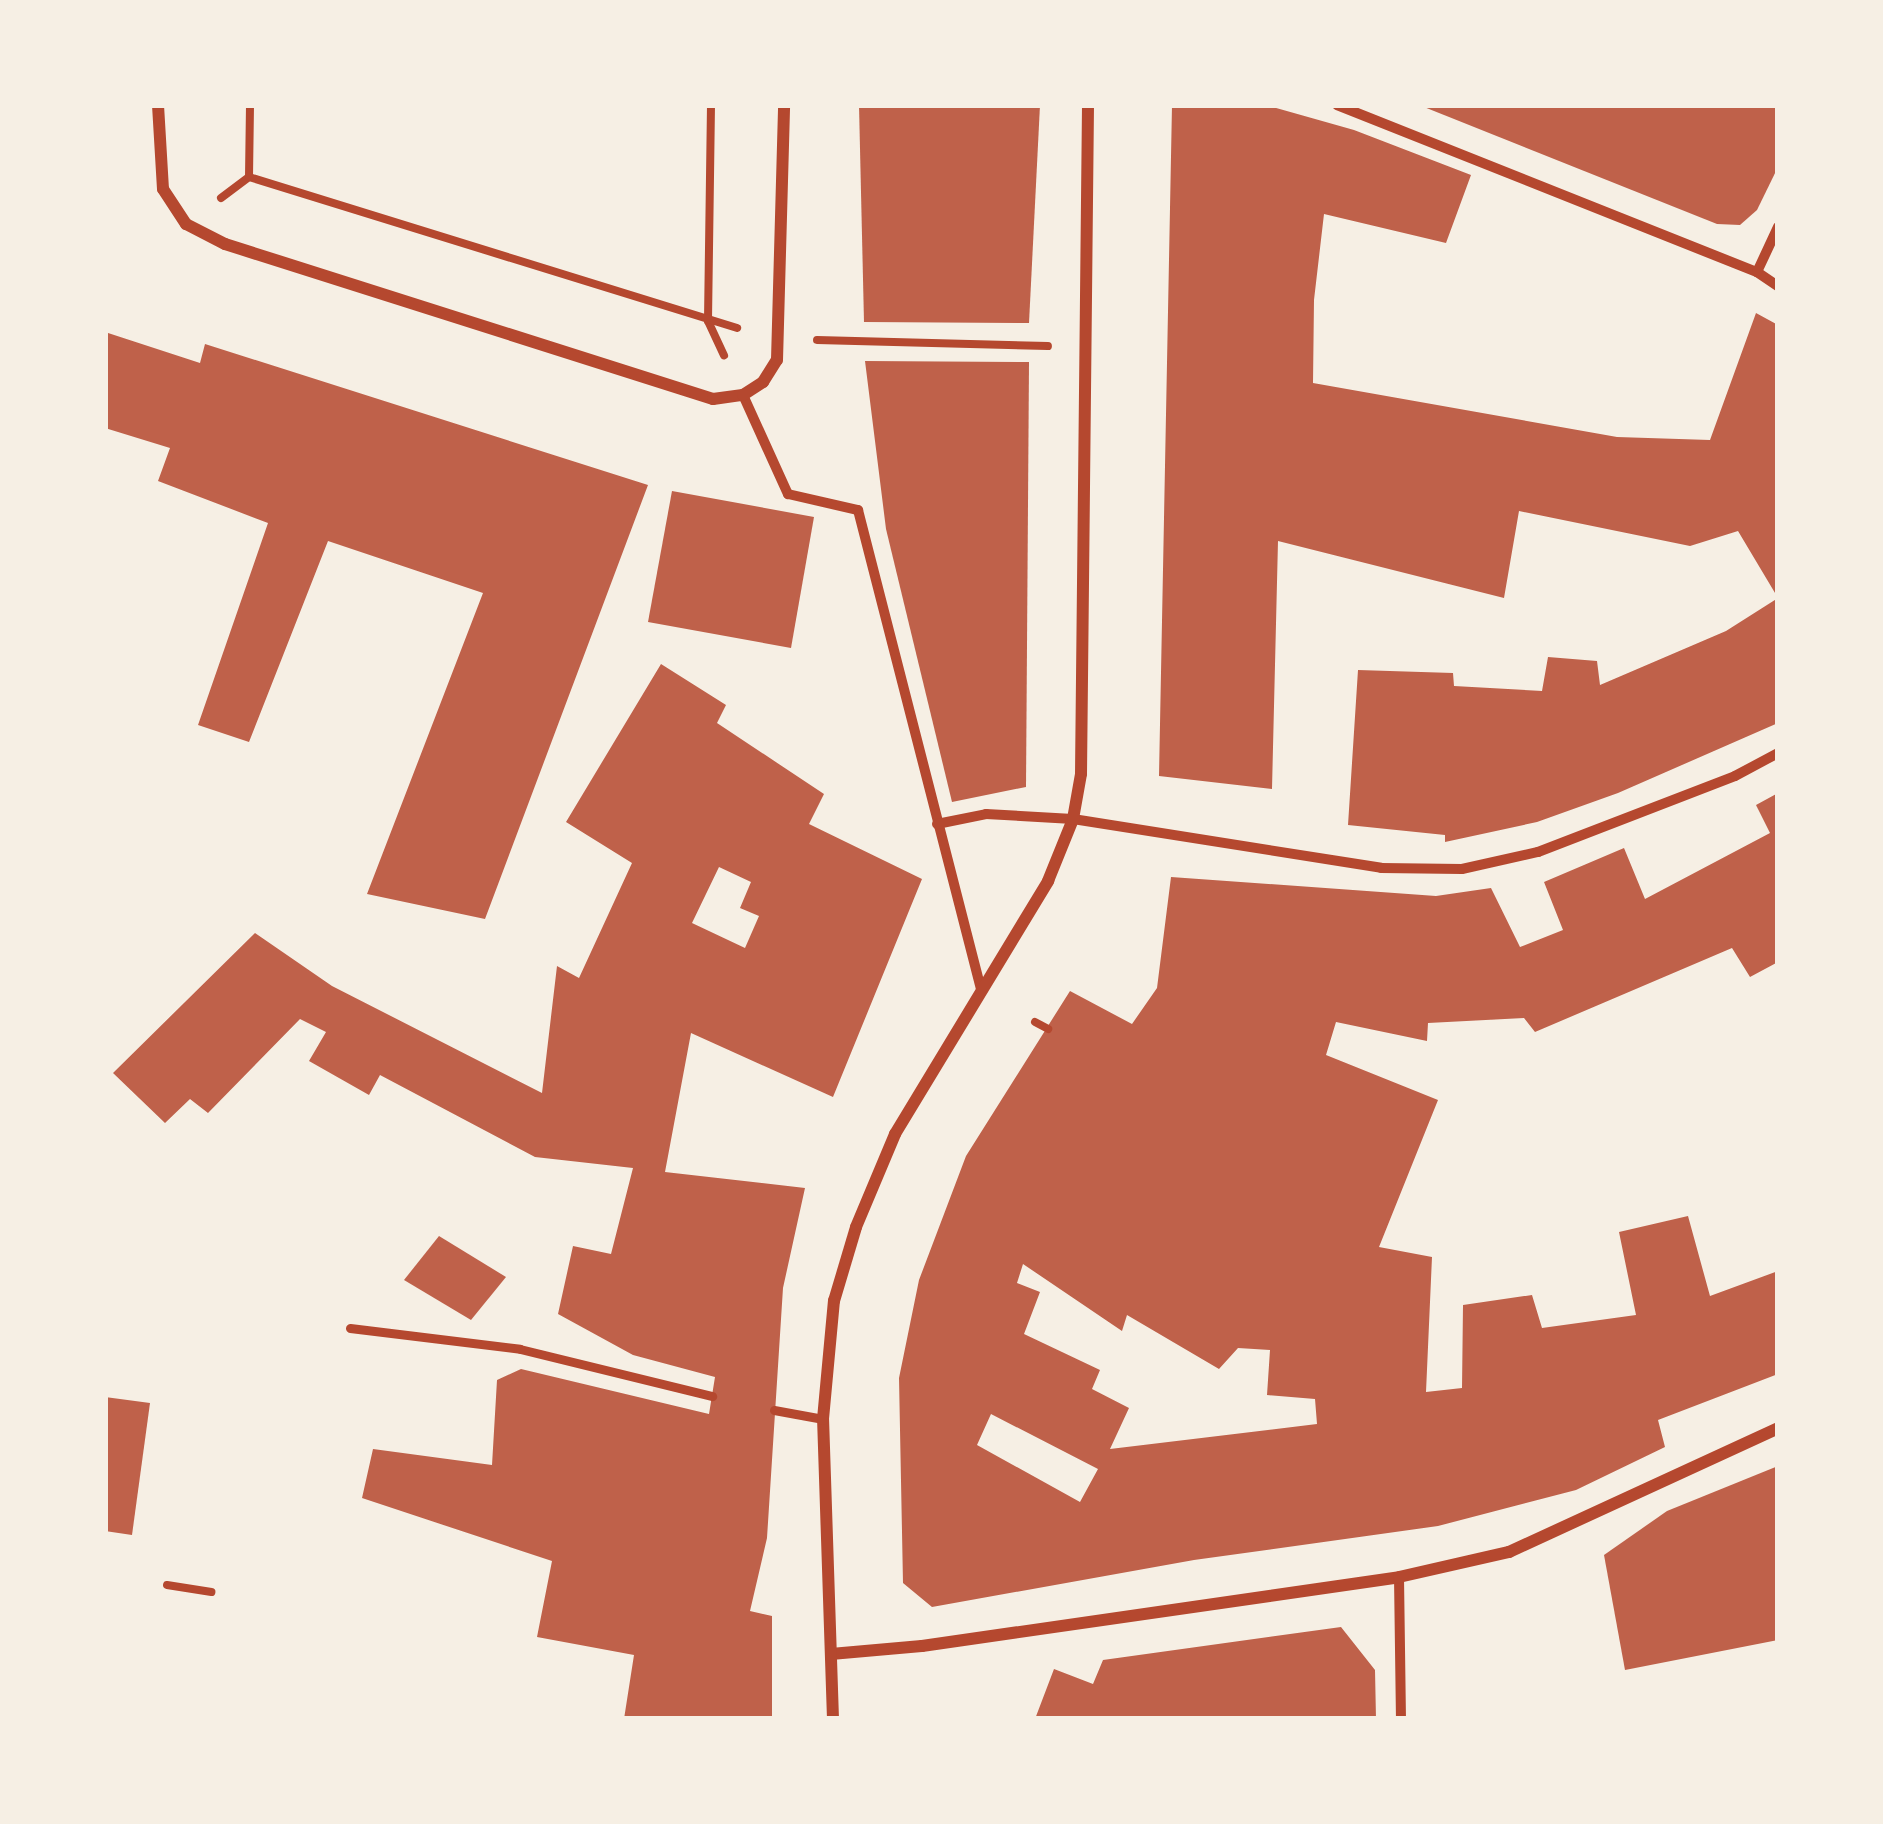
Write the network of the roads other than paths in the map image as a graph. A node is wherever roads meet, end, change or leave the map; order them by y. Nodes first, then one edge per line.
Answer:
1 (158, 105) edge
2 (784, 105) edge
3 (1088, 105) edge
4 (1337, 105) edge
5 (1778, 227) edge
6 (1757, 272) junction
7 (1778, 286) edge
8 (742, 395) junction
9 (1778, 753) edge
10 (1073, 819) junction
11 (937, 824) junction
12 (981, 988) junction
13 (350, 1328) dead end
14 (712, 1396) dead end
15 (774, 1410) dead end
16 (823, 1419) junction
17 (1778, 1428) edge
18 (1399, 1577) junction
19 (831, 1654) junction
20 (833, 1719) edge
21 (1401, 1719) edge

1 - 8 street
2 - 8 street
3 - 10 street
4 - 6 street
5 - 6 street
6 - 7 street
8 - 11 street
9 - 10 street
10 - 11 street
10 - 12 street
11 - 12 street
12 - 16 street
13 - 14 lane
15 - 16 lane
16 - 19 street
17 - 18 street
18 - 19 street
18 - 21 street
19 - 20 street

